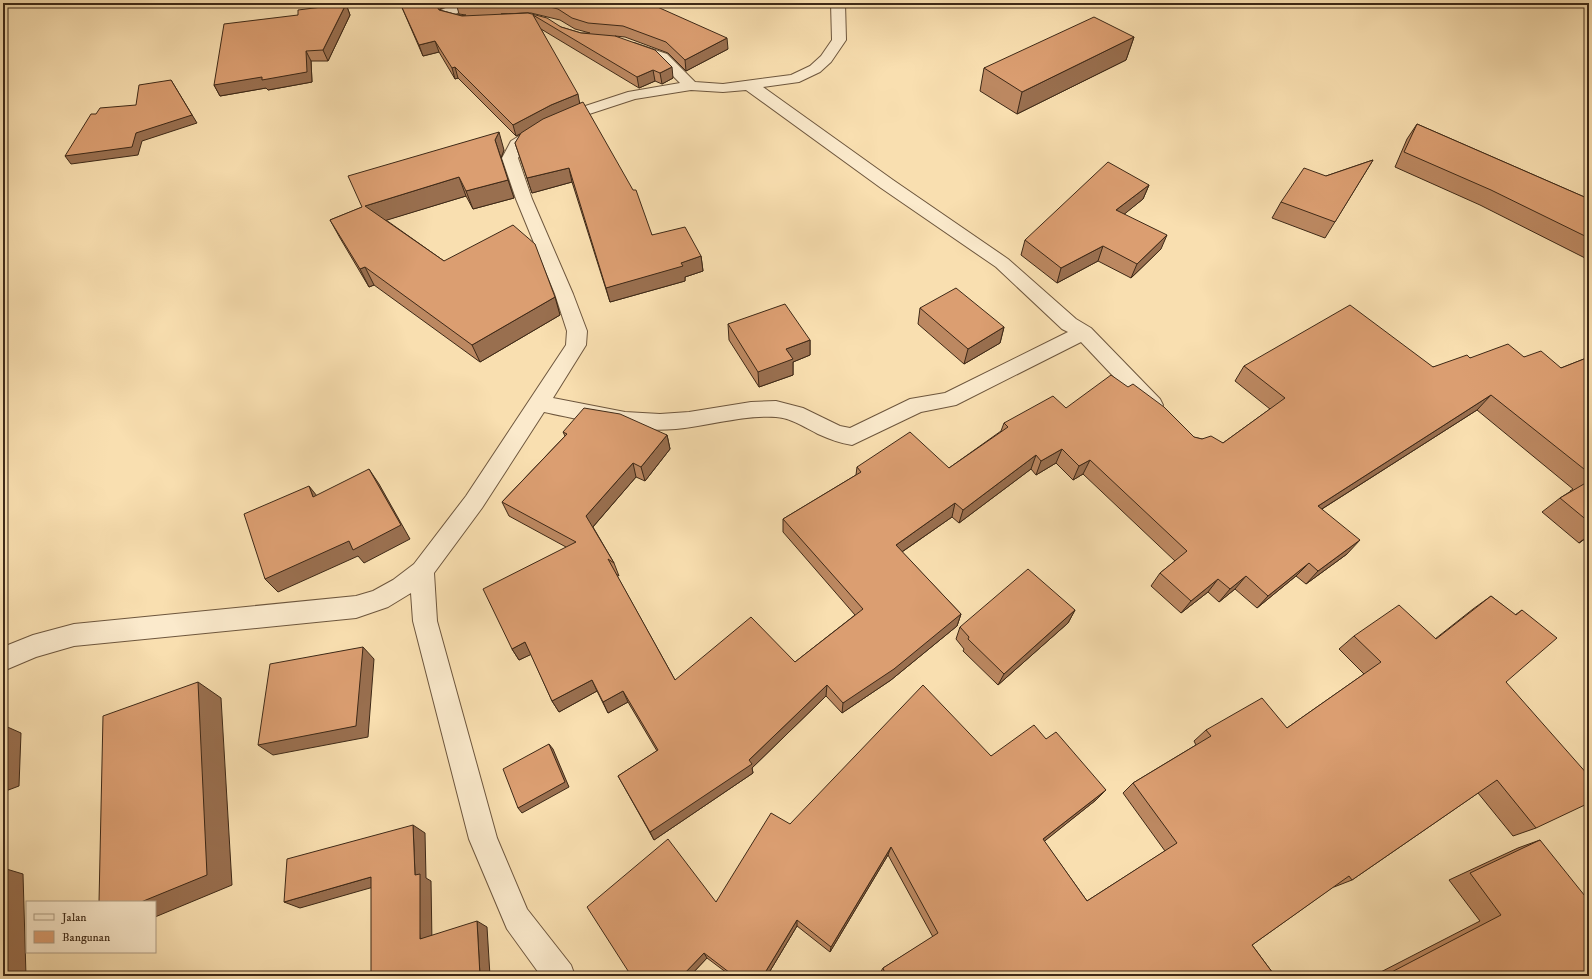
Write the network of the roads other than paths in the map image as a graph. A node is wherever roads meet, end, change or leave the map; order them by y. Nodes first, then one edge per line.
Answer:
1 (468, 3) edge
2 (838, 3) edge
3 (484, 20) edge
4 (619, 41) edge
5 (691, 86) junction
6 (751, 86) junction
7 (1084, 333) junction
8 (539, 403) junction
9 (1166, 417) edge
10 (422, 571) junction
11 (3, 659) edge
12 (560, 976) edge

1 - 3 street
2 - 6 street
4 - 5 street
5 - 6 street
5 - 8 street
6 - 7 street
7 - 8 street
7 - 9 street
8 - 10 street
10 - 11 street
10 - 12 street

